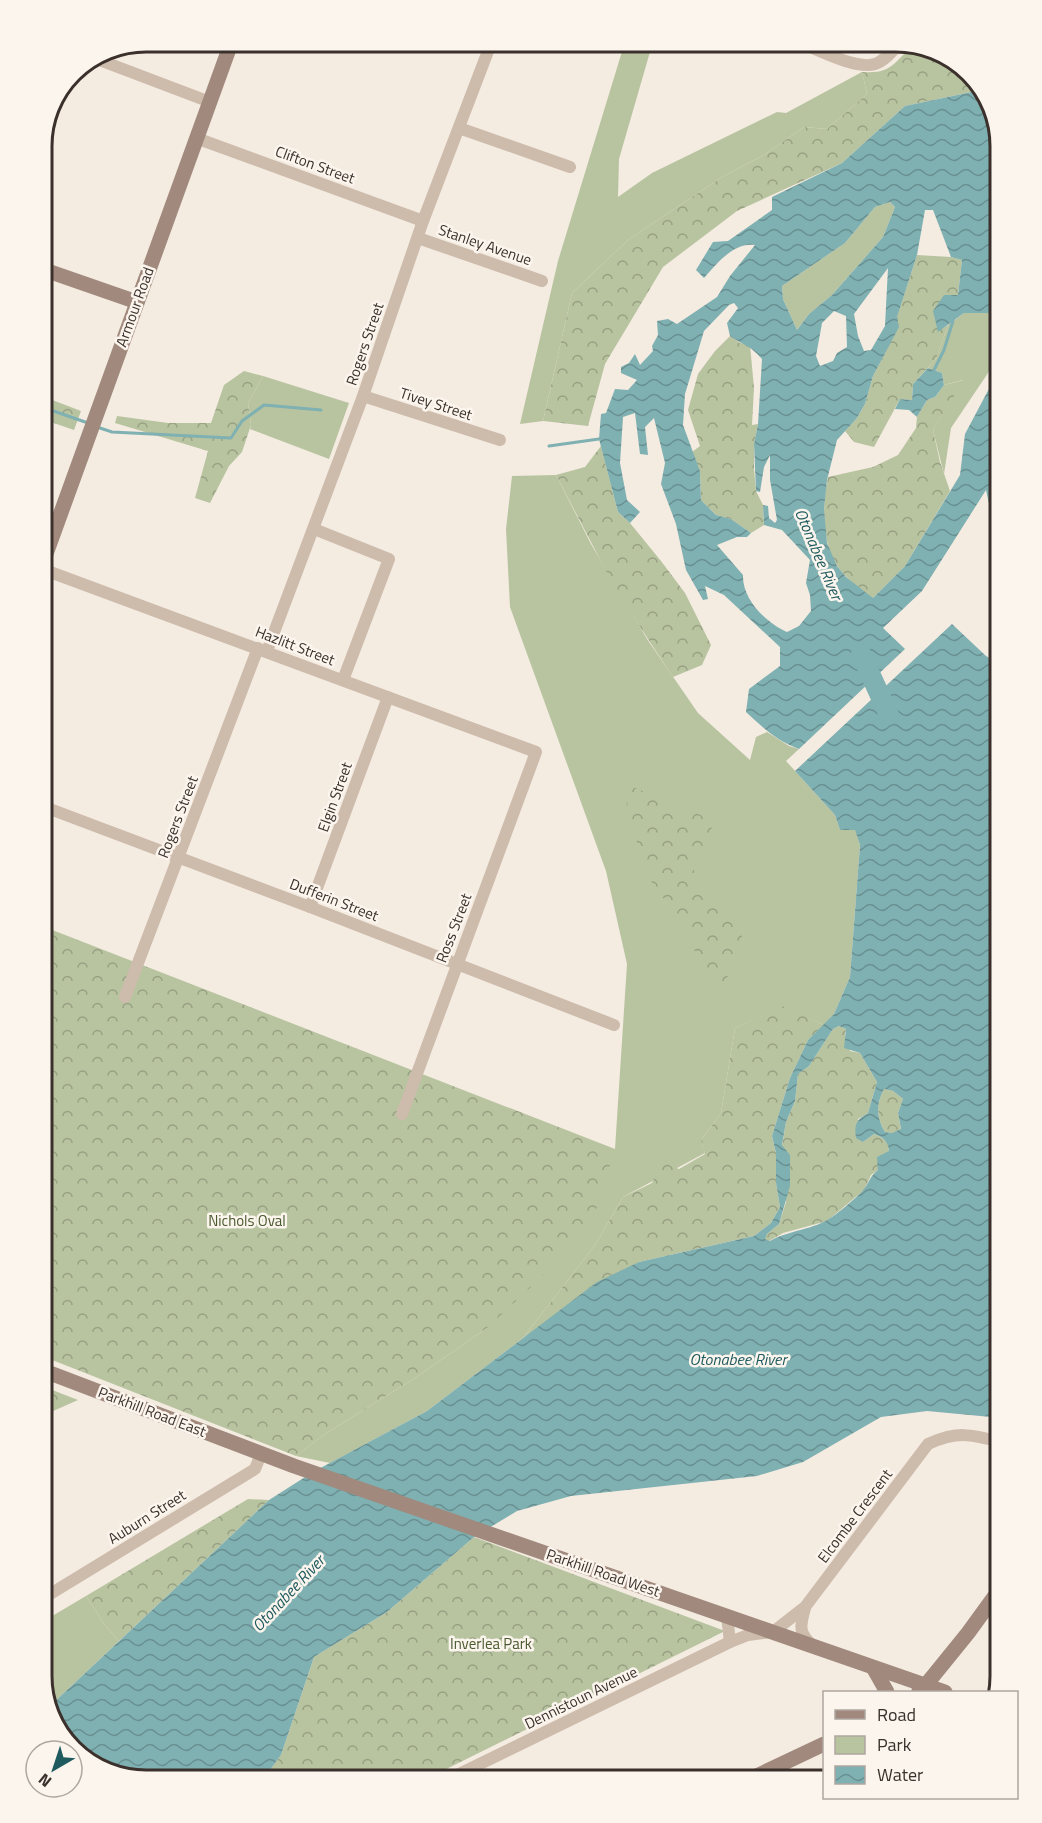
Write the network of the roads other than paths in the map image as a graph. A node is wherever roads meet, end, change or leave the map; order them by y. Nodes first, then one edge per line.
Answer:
1 (228, 52) edge
2 (487, 52) edge
3 (827, 53) edge
4 (890, 53) edge
5 (105, 62) edge
6 (210, 102) junction
7 (459, 128) junction
8 (196, 138) junction
9 (570, 167) dead end
10 (423, 221) junction
11 (418, 238) junction
12 (53, 273) edge
13 (542, 281) dead end
14 (137, 302) junction
15 (363, 396) junction
16 (500, 440) dead end
17 (314, 529) junction
18 (53, 537) edge
19 (53, 571) edge
20 (263, 650) junction
21 (343, 680) junction
22 (388, 697) junction
23 (536, 752) joint
24 (53, 810) edge
25 (180, 857) junction
26 (310, 907) junction
27 (456, 964) junction
28 (125, 997) dead end
29 (614, 1025) dead end
30 (402, 1114) dead end
31 (52, 1374) edge
32 (990, 1439) edge
33 (261, 1454) junction
34 (52, 1593) edge
35 (990, 1603) edge
36 (805, 1607) junction
37 (727, 1616) junction
38 (773, 1632) junction
39 (730, 1642) junction
40 (814, 1647) junction
41 (874, 1669) junction
42 (921, 1689) edge
43 (885, 1691) edge
44 (937, 1691) edge
45 (823, 1745) edge
46 (468, 1770) edge
47 (769, 1770) edge

1 - 6 main road, Armour Road
2 - 7 street, Rogers Street
3 - 4 street
5 - 6 street
6 - 8 main road, Armour Road
7 - 9 street
7 - 10 street, Rogers Street
8 - 10 street, Clifton Street
8 - 14 main road, Armour Road
10 - 11 street, Rogers Street
11 - 13 street, Stanley Avenue
11 - 15 street, Rogers Street
12 - 14 main road
14 - 18 main road, Armour Road
15 - 16 street, Tivey Street
15 - 17 street, Rogers Street
17 - 20 street, Rogers Street
17 - 21 street
19 - 20 street, Hazlitt Street
20 - 21 street, Hazlitt Street
20 - 25 street, Rogers Street
21 - 22 street, Hazlitt Street
22 - 23 street, Hazlitt Street
22 - 26 street, Elgin Street
23 - 27 street, Ross Street
24 - 25 street, Dufferin Street
25 - 26 street, Dufferin Street
25 - 28 street, Rogers Street
26 - 27 street, Dufferin Street
27 - 29 street, Dufferin Street
27 - 30 street, Ross Street
31 - 33 main road, Parkhill Road East
32 - 36 street, Elcombe Crescent
33 - 34 street, Auburn Street
33 - 37 main road, Parkhill Road West
35 - 42 main road
36 - 38 street, Elcombe Crescent
36 - 40 street
37 - 38 main road, Parkhill Road West
37 - 39 street
38 - 39 street, Dennistoun Avenue
38 - 40 main road, Parkhill Road West
39 - 46 street, Dennistoun Avenue
40 - 41 main road, Parkhill Road West
41 - 42 main road, Parkhill Road West
41 - 43 main road
42 - 44 main road, Parkhill Road West
45 - 47 main road

